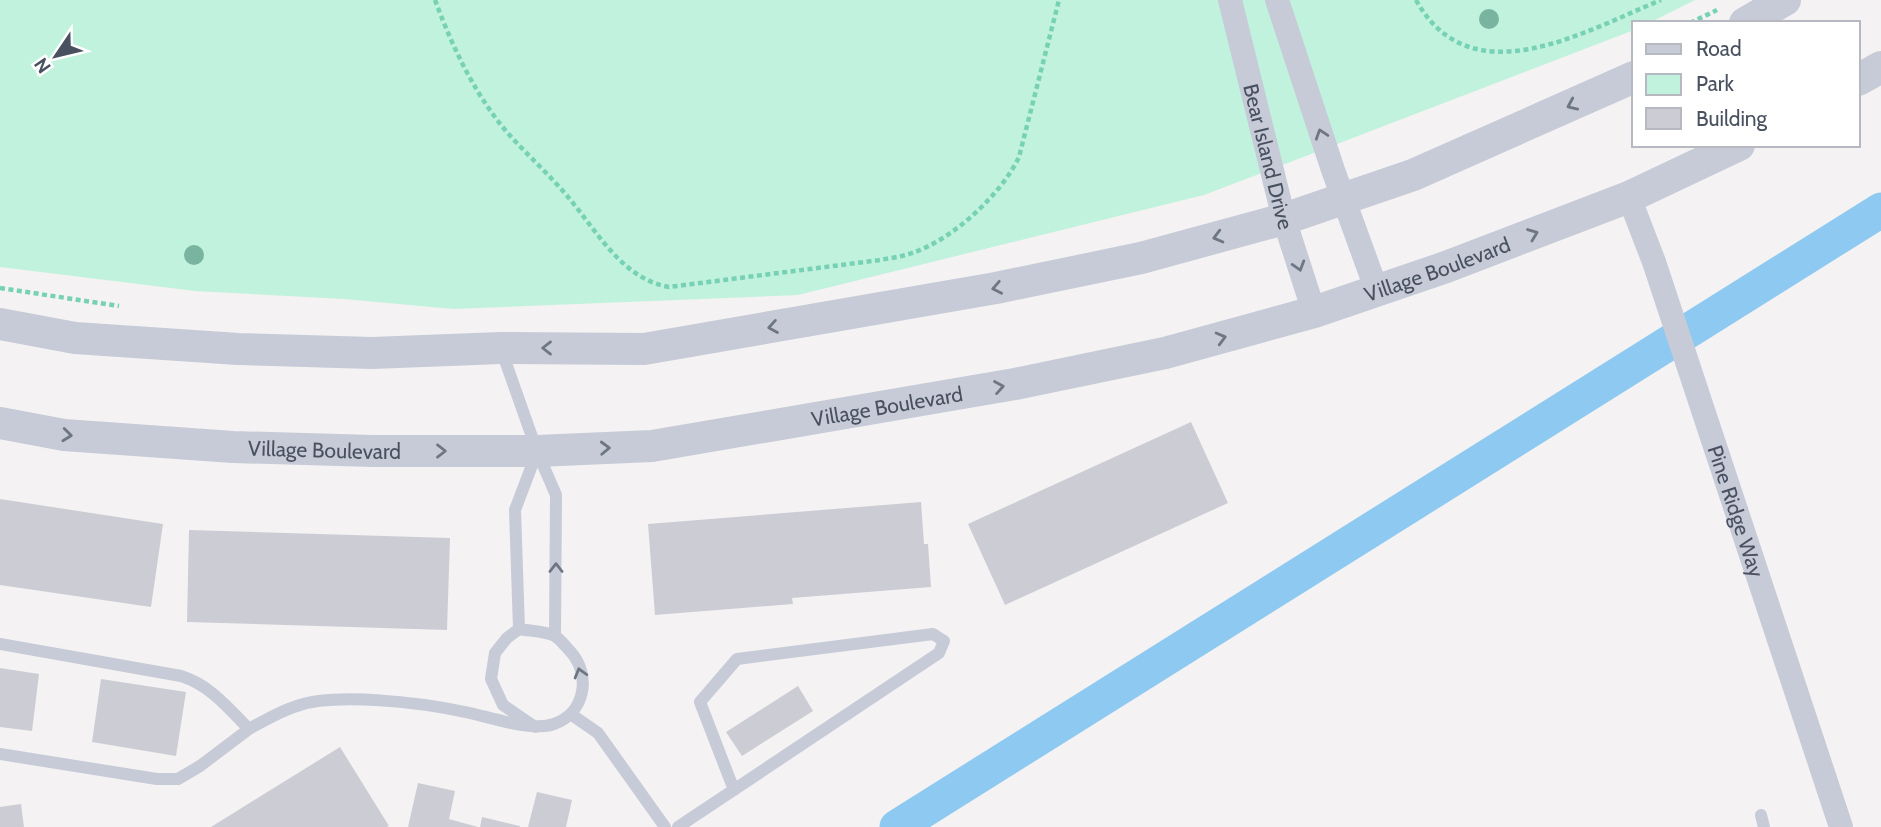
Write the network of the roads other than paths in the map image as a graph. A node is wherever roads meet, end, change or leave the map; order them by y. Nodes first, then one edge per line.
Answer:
1 (1230, 0) edge
2 (1277, 0) edge
3 (1785, 0) edge
4 (1748, 21) edge
5 (1881, 67) edge
6 (1632, 77) edge
7 (1860, 79) edge
8 (1735, 147) edge
9 (1629, 197) junction
10 (1343, 199) junction
11 (1284, 219) junction
12 (1377, 291) junction
13 (1314, 312) junction
14 (0, 324) edge
15 (501, 348) junction
16 (0, 424) edge
17 (537, 451) junction
18 (519, 629) junction
19 (555, 636) junction
20 (0, 645) edge
21 (572, 715) junction
22 (535, 727) junction
23 (249, 729) junction
24 (0, 754) edge
25 (734, 790) junction
26 (665, 827) edge
27 (677, 827) edge
28 (1841, 827) edge

1 - 11 street, Bear Island Drive
10 -> 2 street
3 - 4 street
5 - 7 street
6 -> 10 street
8 - 9 street, Village Boulevard
12 -> 9 street, Village Boulevard
9 - 28 street, Pine Ridge Way
10 - 11 street
10 - 12 street
11 -> 13 street, Bear Island Drive
11 -> 15 street
12 - 13 street, Village Boulevard
17 -> 13 street, Village Boulevard
14 - 15 street
15 - 17 lane
16 -> 17 street, Village Boulevard
17 - 18 lane
19 -> 17 lane
18 - 19 lane
18 - 22 lane
21 -> 19 lane
20 - 23 lane
21 - 22 lane
21 - 26 lane
22 - 23 lane
23 - 24 lane
25 - 25 lane
25 - 27 lane

